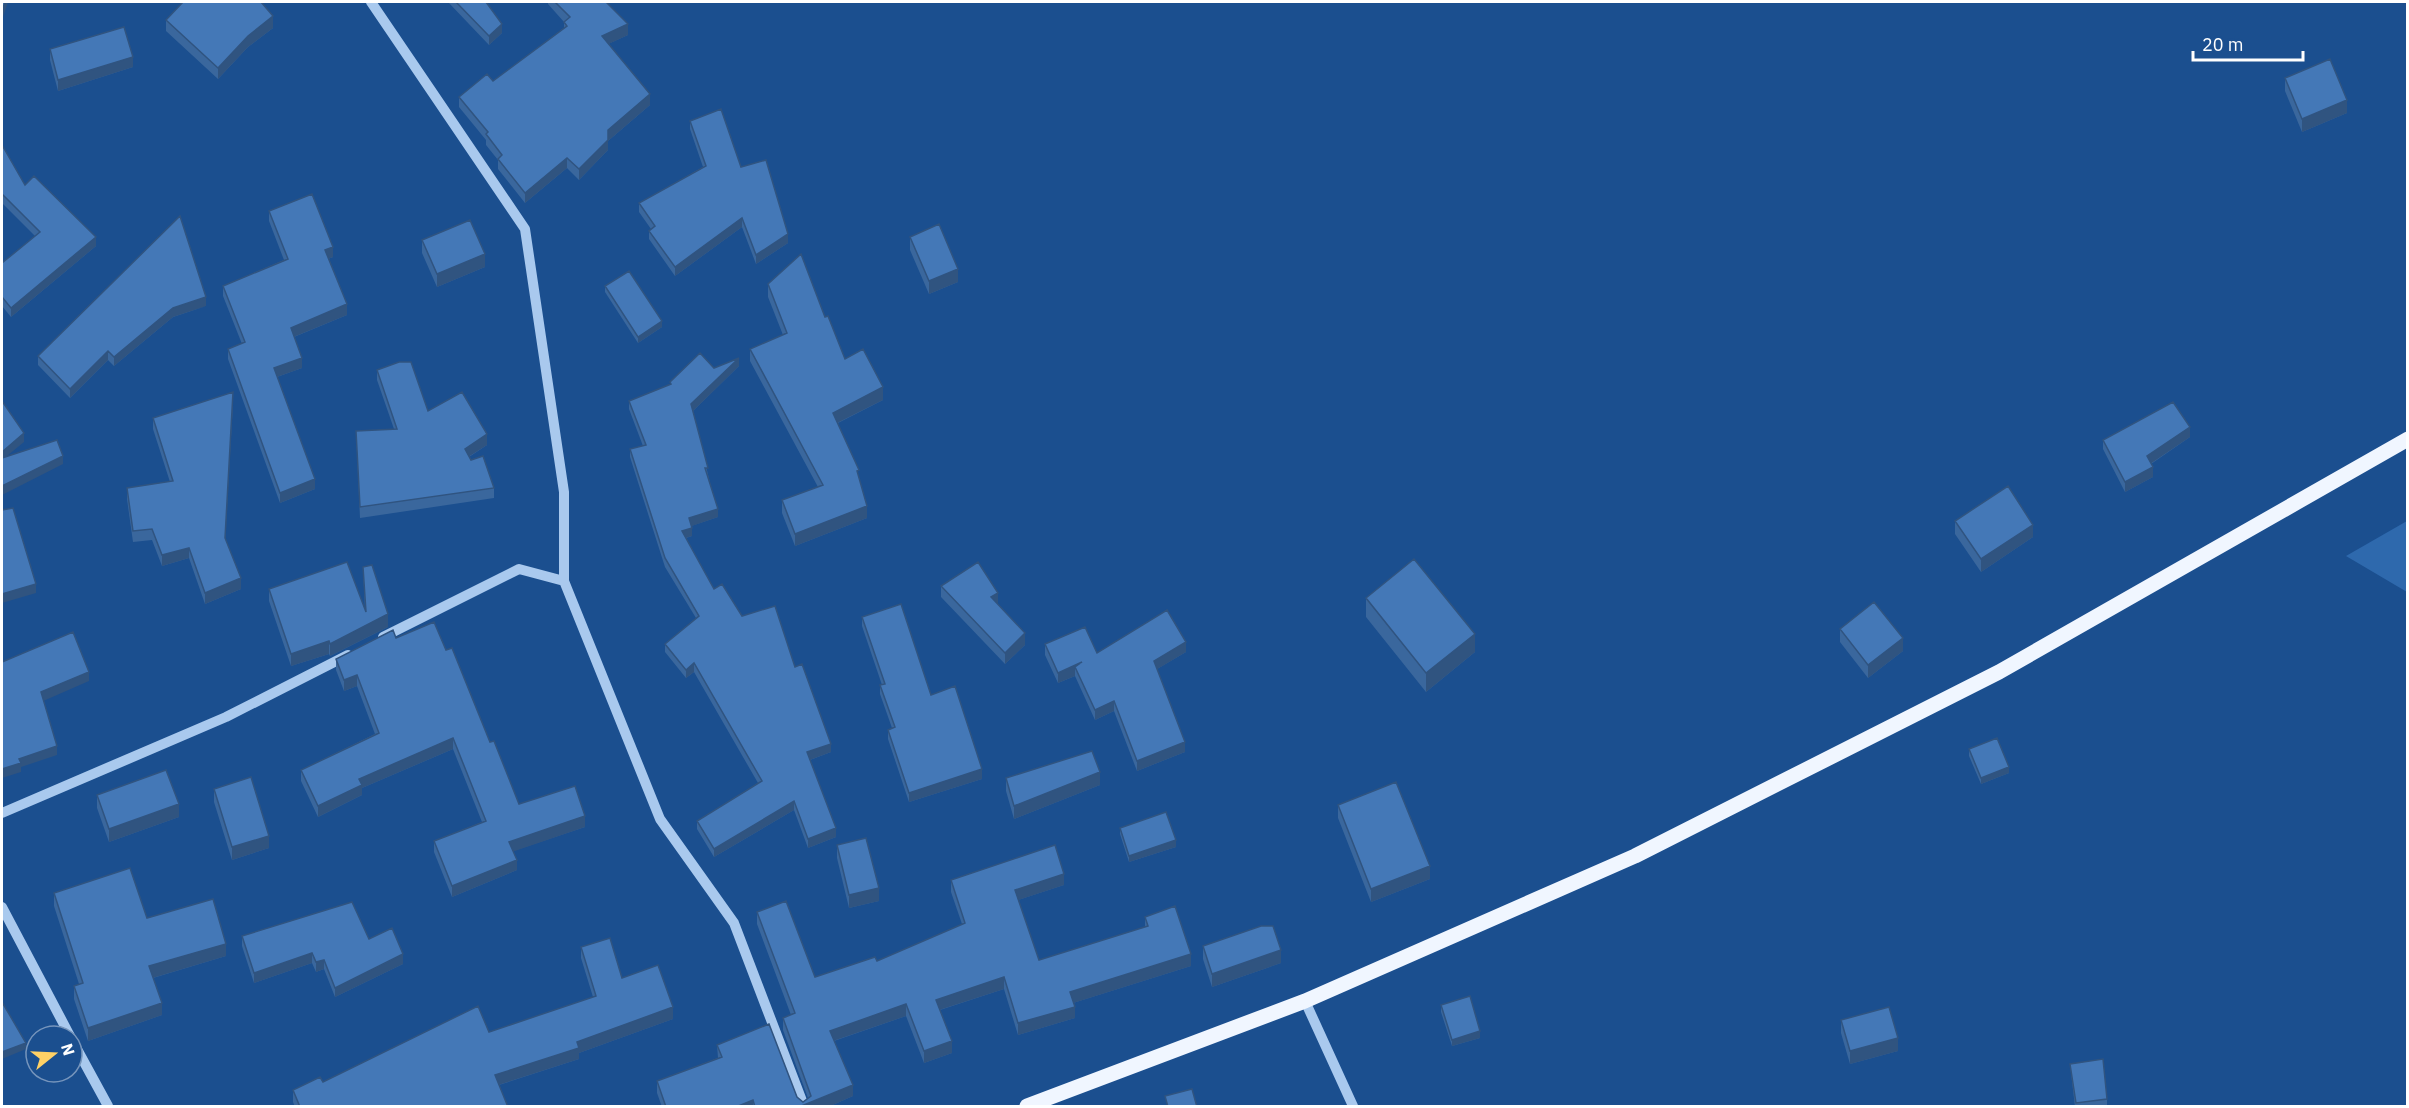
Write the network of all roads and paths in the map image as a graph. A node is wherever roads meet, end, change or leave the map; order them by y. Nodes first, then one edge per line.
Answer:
1 (371, 2) edge
2 (2408, 439) edge
3 (564, 581) junction
4 (372, 643) edge
5 (362, 648) edge
6 (2, 813) edge
7 (2, 907) edge
8 (1305, 1001) junction
9 (64, 1024) edge
10 (84, 1062) edge
11 (108, 1107) edge
12 (804, 1107) edge
13 (1027, 1107) edge
14 (1353, 1107) edge

1 - 3 street
2 - 8 main road
3 - 4 street
3 - 12 street
5 - 6 street
7 - 9 street
8 - 13 main road
8 - 14 street
10 - 11 street

